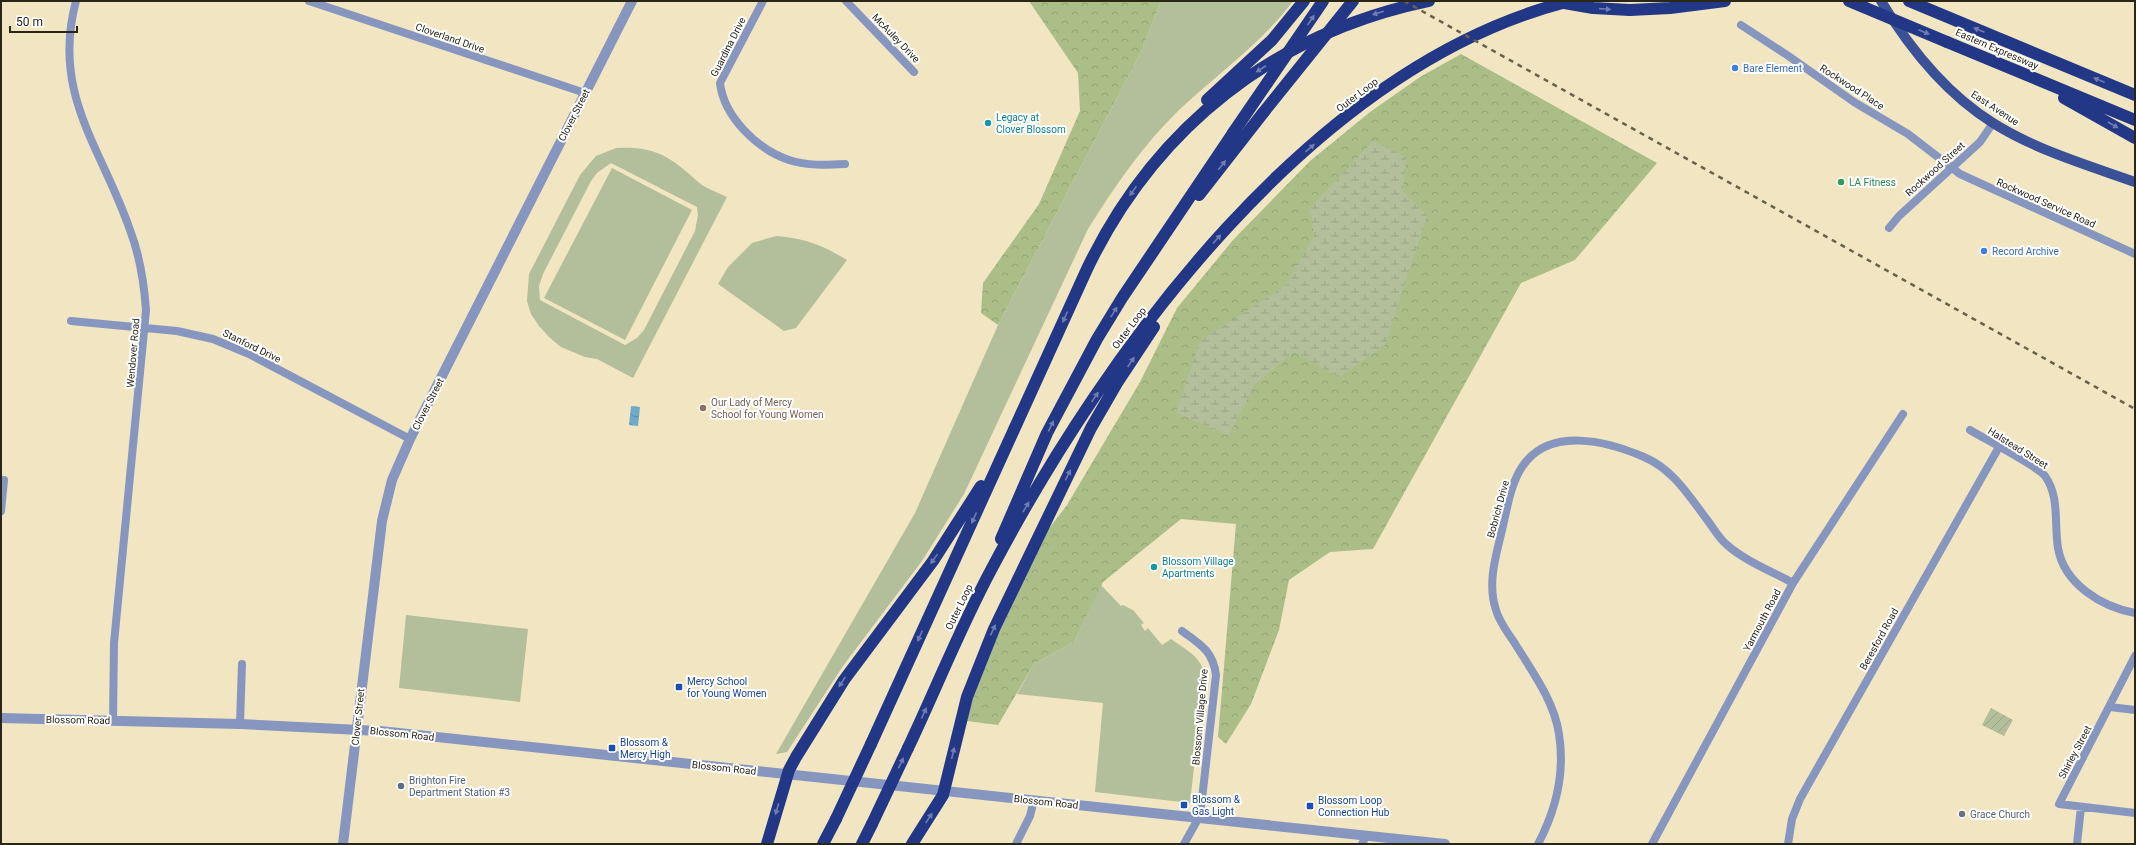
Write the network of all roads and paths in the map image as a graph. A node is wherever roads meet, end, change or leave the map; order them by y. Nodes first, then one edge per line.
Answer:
1 (76, 1) edge
2 (309, 1) edge
3 (632, 1) edge
4 (763, 1) edge
5 (846, 1) edge
6 (1304, 1) edge
7 (1323, 1) edge
8 (1353, 1) edge
9 (1429, 1) edge
10 (1554, 1) edge
11 (1571, 1) edge
12 (1725, 1) edge
13 (1849, 1) edge
14 (1881, 1) edge
15 (1912, 2) edge
16 (1741, 25) dead end
17 (2005, 66) junction
18 (914, 72) dead end
19 (585, 94) junction
20 (2135, 95) edge
21 (2135, 120) edge
22 (1993, 123) junction
23 (2135, 138) edge
24 (1157, 160) junction
25 (845, 164) dead end
26 (1951, 168) junction
27 (2135, 182) edge
28 (1889, 228) dead end
29 (2135, 254) edge
30 (1200, 258) junction
31 (1147, 262) junction
32 (71, 321) dead end
33 (146, 328) junction
34 (1903, 414) dead end
35 (1970, 430) dead end
36 (1013, 431) junction
37 (410, 439) junction
38 (1999, 447) junction
39 (4, 480) dead end
40 (1, 511) edge
41 (1793, 583) junction
42 (2135, 613) edge
43 (962, 628) junction
44 (1182, 631) dead end
45 (2135, 656) edge
46 (242, 664) dead end
47 (2110, 707) junction
48 (2135, 710) edge
49 (1, 718) edge
50 (113, 721) junction
51 (240, 724) junction
52 (357, 729) junction
53 (787, 775) junction
54 (944, 791) junction
55 (1034, 800) junction
56 (2081, 807) junction
57 (2135, 812) edge
58 (1198, 818) junction
59 (1364, 840) edge
60 (343, 844) edge
61 (767, 844) edge
62 (823, 844) edge
63 (862, 844) edge
64 (912, 844) edge
65 (1016, 844) edge
66 (1184, 844) edge
67 (1446, 844) edge
68 (1538, 844) edge
69 (1652, 844) edge
70 (1788, 844) edge
71 (2077, 844) edge

1 - 33 street, Wendover Road
2 - 19 street, Cloverland Drive
3 - 19 street, Clover Street
4 - 25 street, Guardina Drive
5 - 18 street, McAuley Drive
6 - 24 highway
31 -> 7 highway, bridge
31 -> 8 highway, bridge
9 -> 24 highway
10 -> 12 highway, bridge
30 -> 11 highway, Outer Loop
13 -> 17 highway, Eastern Expressway, bridge
14 - 22 main road, East Avenue
20 -> 15 highway, Eastern Expressway
16 - 26 street, Rockwood Place
17 - 21 highway, Eastern Expressway
17 -> 23 highway
19 - 37 street, Clover Street
22 - 26 street, Rockwood Street
22 - 27 main road, East Avenue
24 -> 36 highway
26 - 28 street, Rockwood Street
26 - 29 street, Rockwood Service Road
43 -> 30 highway, Outer Loop
54 -> 30 highway
43 -> 31 highway
32 - 33 street, Stanford Drive
33 - 37 street, Stanford Drive
33 - 50 street, Wendover Road
34 - 41 street, Yarmouth Road
35 - 38 street, Halstead Street
36 -> 53 highway
36 -> 62 highway, bridge
37 - 52 street, Clover Street
38 - 42 street, Halstead Street
38 - 70 street, Beresford Road
39 - 40 street
41 - 68 street, Bobrich Drive
41 - 69 street, Yarmouth Road
63 -> 43 highway, Outer Loop, bridge
44 - 58 street, Blossom Village Drive
45 - 47 street, Shirley Street
46 - 51 street
47 - 48 street
47 - 56 street, Shirley Street
49 - 50 street, Blossom Road
50 - 51 street, Blossom Road
51 - 52 street, Blossom Road
52 - 53 street, Blossom Road
52 - 60 street, Clover Street
53 - 54 street, Blossom Road
53 -> 61 highway
54 - 55 street, Blossom Road
64 -> 54 highway
55 - 58 street, Blossom Road
55 - 65 street
56 - 57 street
56 - 71 street
58 - 59 street, Blossom Road
58 - 66 street
59 - 67 street, Blossom Road

